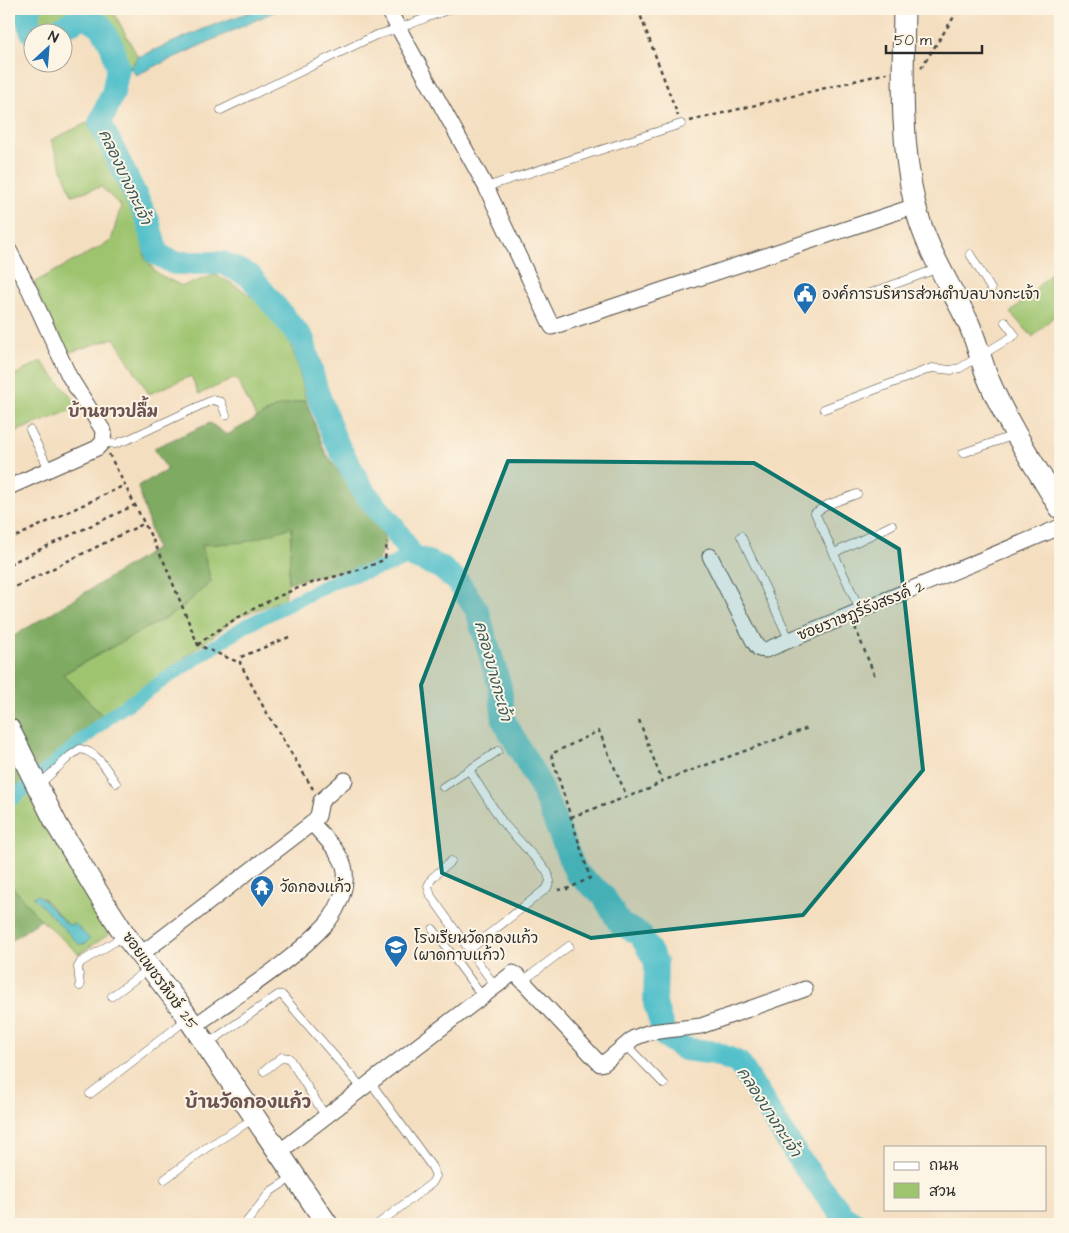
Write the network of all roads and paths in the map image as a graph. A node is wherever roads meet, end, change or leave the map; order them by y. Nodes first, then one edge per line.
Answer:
1 (388, 9) edge
2 (450, 9) edge
3 (638, 9) edge
4 (904, 9) edge
5 (960, 9) edge
6 (398, 29) junction
7 (903, 69) junction
8 (221, 110) dead end
9 (681, 124) junction
10 (486, 187) junction
11 (915, 206) junction
12 (9, 250) edge
13 (970, 254) dead end
14 (940, 268) junction
15 (991, 289) dead end
16 (868, 294) dead end
17 (1005, 322) dead end
18 (980, 357) junction
19 (824, 409) dead end
20 (226, 415) dead end
21 (30, 430) dead end
22 (1017, 434) junction
23 (103, 442) junction
24 (963, 453) dead end
25 (49, 469) junction
26 (125, 486) junction
27 (9, 487) edge
28 (857, 494) dead end
29 (135, 504) junction
30 (1060, 508) edge
31 (144, 524) junction
32 (892, 524) dead end
33 (1060, 527) edge
34 (741, 536) dead end
35 (9, 540) edge
36 (387, 542) dead end
37 (834, 553) junction
38 (710, 556) dead end
39 (9, 564) edge
40 (9, 590) edge
41 (855, 614) junction
42 (289, 637) dead end
43 (790, 641) junction
44 (198, 645) junction
45 (240, 663) junction
46 (876, 679) dead end
47 (639, 720) dead end
48 (808, 728) dead end
49 (9, 729) edge
50 (498, 751) dead end
51 (469, 770) junction
52 (345, 780) dead end
53 (662, 781) junction
54 (116, 783) dead end
55 (38, 787) junction
56 (443, 787) dead end
57 (627, 797) junction
58 (321, 801) junction
59 (571, 818) junction
60 (312, 822) junction
61 (451, 861) dead end
62 (567, 889) dead end
63 (433, 929) dead end
64 (125, 936) junction
65 (569, 946) dead end
66 (469, 950) junction
67 (145, 962) junction
68 (523, 981) junction
69 (80, 986) dead end
70 (495, 986) junction
71 (805, 989) dead end
72 (112, 996) dead end
73 (482, 996) junction
74 (191, 1023) junction
75 (625, 1044) junction
76 (206, 1045) junction
77 (264, 1070) dead end
78 (664, 1084) dead end
79 (367, 1086) junction
80 (90, 1094) dead end
81 (326, 1117) junction
82 (255, 1118) junction
83 (278, 1153) junction
84 (295, 1176) junction
85 (165, 1179) dead end
86 (245, 1224) edge
87 (327, 1224) edge
88 (378, 1224) edge

1 - 6 street
2 - 6 lane
3 - 9 path
4 - 7 street
5 - 7 path
6 - 8 lane
6 - 10 street
7 - 9 path
7 - 11 street
9 - 10 lane
10 - 11 street
11 - 14 street
12 - 23 street
13 - 15 lane
14 - 16 lane
14 - 18 street
17 - 18 lane
18 - 19 lane
18 - 22 street
20 - 23 lane
21 - 25 lane
22 - 24 lane
22 - 30 street
23 - 25 street
23 - 26 path
25 - 27 street
26 - 29 path
26 - 35 path
28 - 37 lane
29 - 31 path
29 - 39 path
31 - 40 path
31 - 44 path
32 - 37 lane
33 - 41 street, ซอยราษฎร์รังสรรค์ 2
34 - 43 lane
36 - 44 path
37 - 41 lane
38 - 43 street, ซอยราษฎร์รังสรรค์ 2
41 - 43 street, ซอยราษฎร์รังสรรค์ 2
41 - 46 path
42 - 45 path
44 - 45 path
45 - 58 path
47 - 53 path
48 - 53 path
49 - 55 street, ซอยเพชรหึงษ์ 25
50 - 51 lane
51 - 56 lane
51 - 66 lane
52 - 58 street
53 - 57 path
54 - 55 lane
55 - 64 street, ซอยเพชรหึงษ์ 25
57 - 59 path
57 - 59 path
58 - 60 street
59 - 62 path
60 - 67 street
60 - 74 street
61 - 66 lane
63 - 73 lane
64 - 67 street, ซอยเพชรหึงษ์ 25
64 - 69 lane
65 - 68 lane
66 - 70 lane
67 - 72 lane
67 - 74 street, ซอยเพชรหึงษ์ 25
68 - 70 street
68 - 75 street
70 - 73 street
71 - 75 street
73 - 79 street
74 - 76 street, ซอยเพชรหึงษ์ 25
74 - 80 lane
75 - 78 lane
76 - 79 lane
76 - 82 street, ซอยเพชรหึงษ์ 25
77 - 81 lane
79 - 81 street
79 - 88 lane
81 - 83 street
82 - 83 street, ซอยเพชรหึงษ์ 25
82 - 85 lane
83 - 84 street, ซอยเพชรหึงษ์ 25
84 - 86 lane
84 - 87 street, ซอยเพชรหึงษ์ 25

